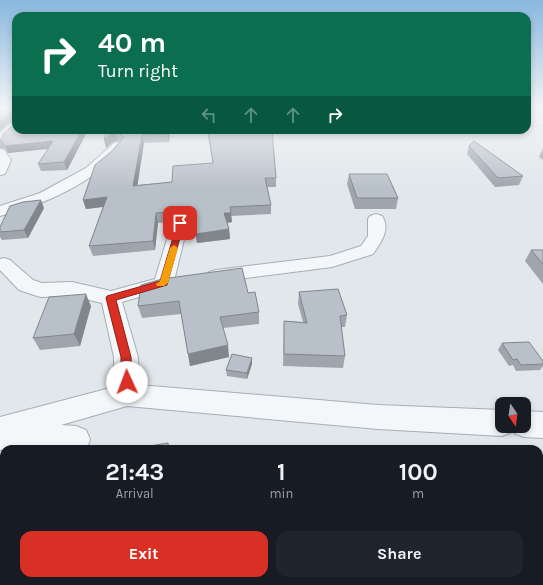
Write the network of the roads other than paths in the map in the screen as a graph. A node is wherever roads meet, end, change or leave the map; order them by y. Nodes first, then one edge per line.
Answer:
1 (118, 145) edge
2 (0, 153) edge
3 (0, 171) edge
4 (0, 211) edge
5 (376, 218) dead end
6 (180, 223) dead end
7 (4, 264) dead end
8 (164, 283) junction
9 (111, 298) junction
10 (127, 395) junction
11 (495, 423) edge
12 (531, 424) edge
13 (543, 425) edge
14 (0, 430) edge
15 (0, 437) edge
16 (74, 445) edge

1 - 4 street
2 - 3 street
5 - 8 street
6 - 8 street
7 - 9 street
8 - 9 street
9 - 10 street
10 - 11 street
10 - 14 street
12 - 13 street
15 - 16 street

